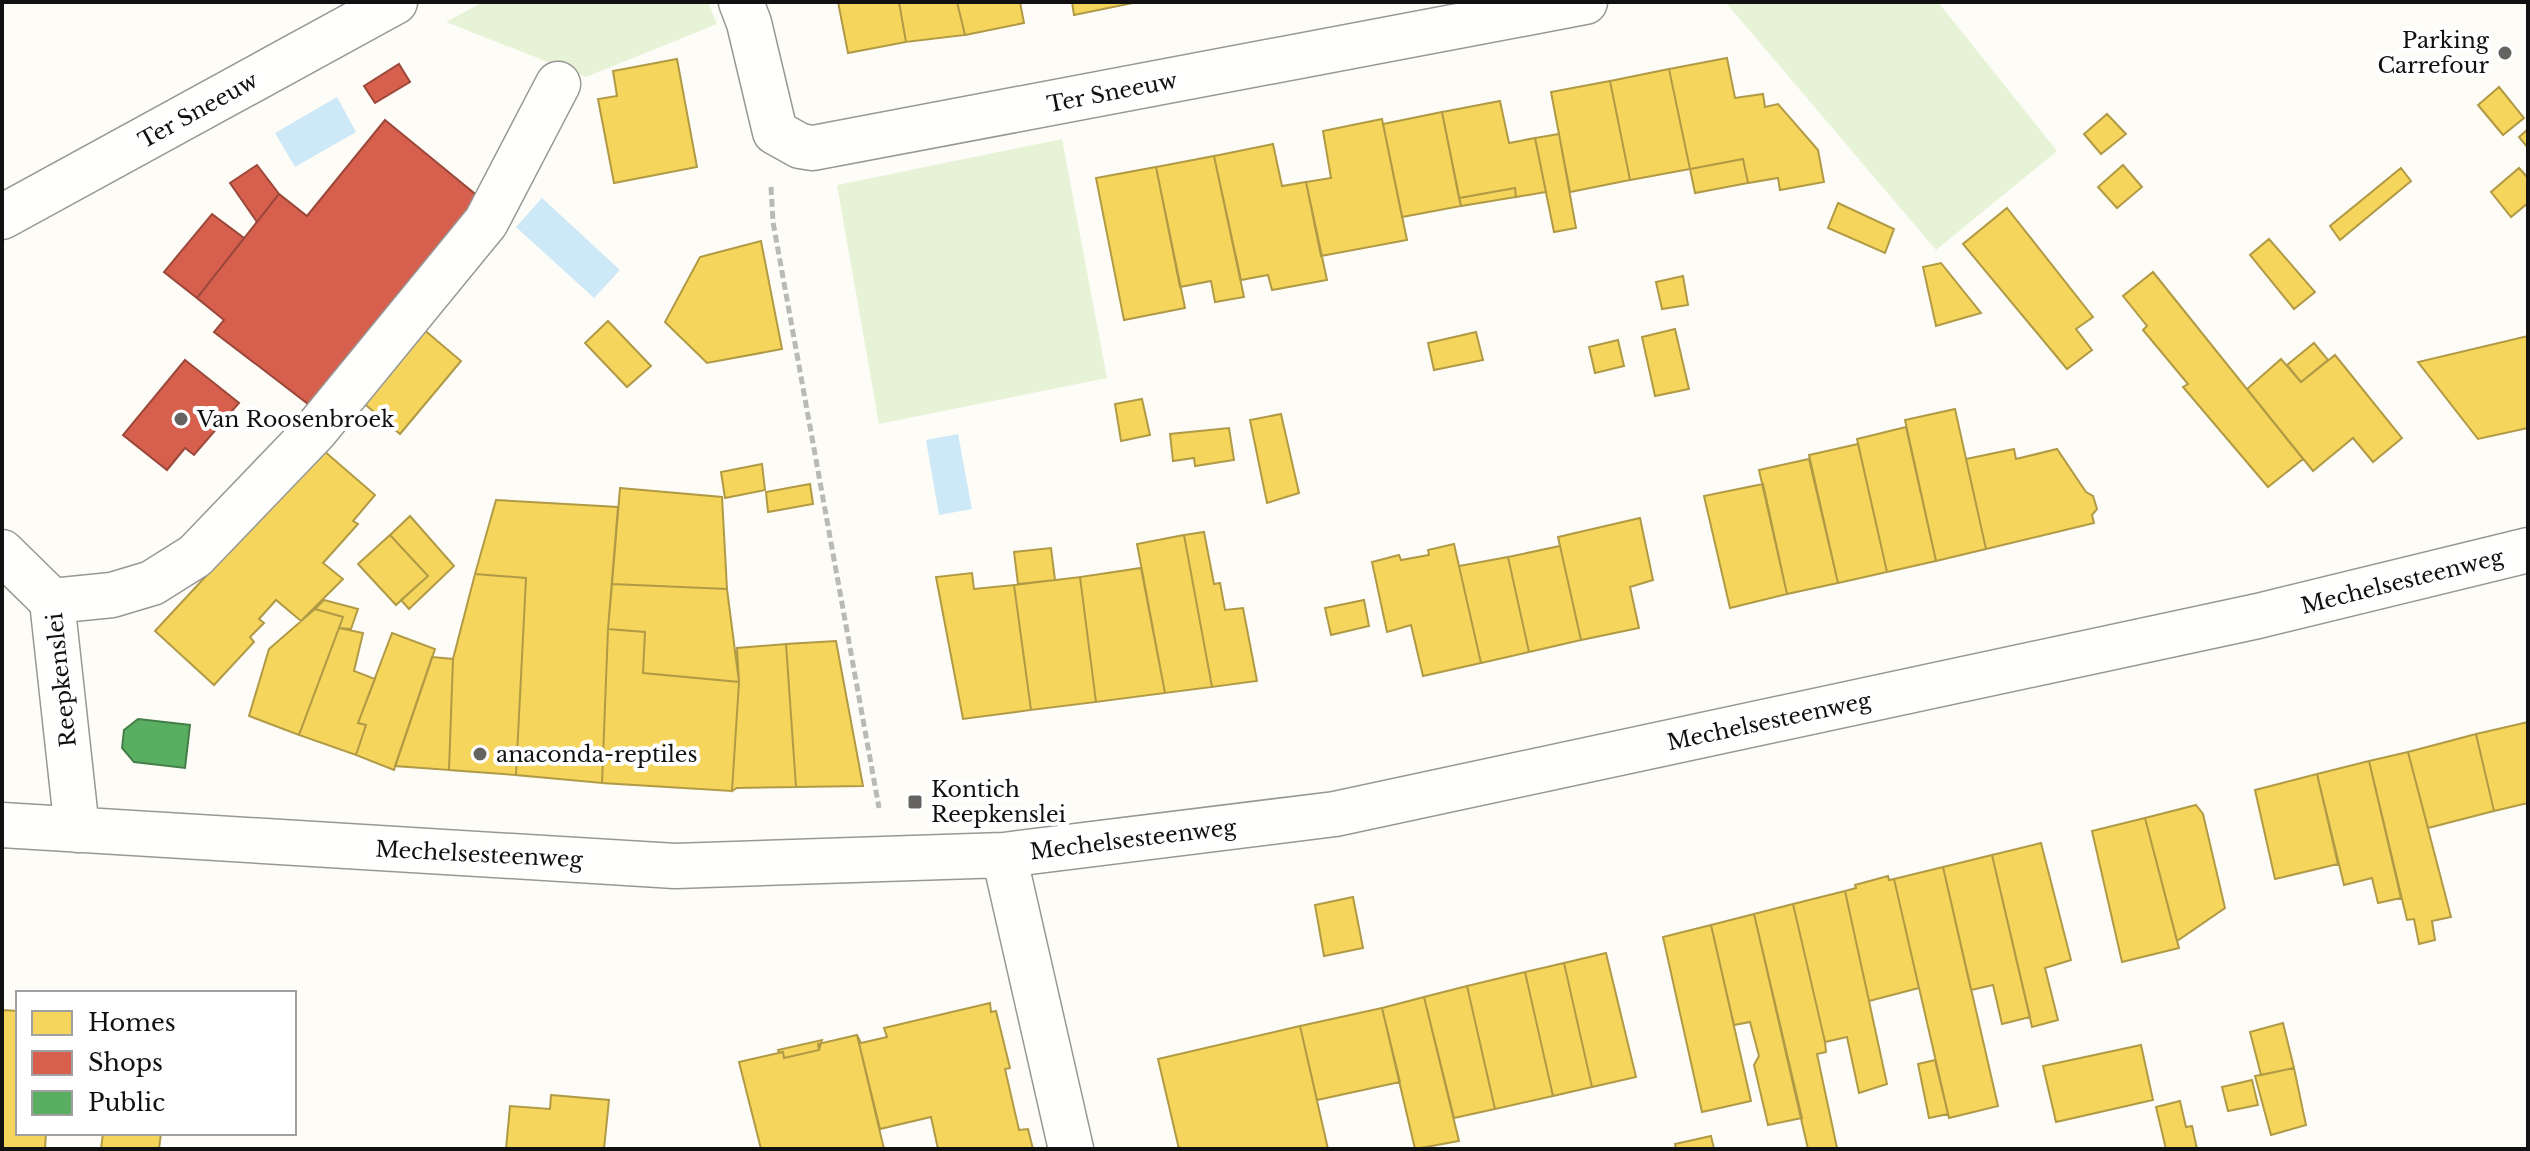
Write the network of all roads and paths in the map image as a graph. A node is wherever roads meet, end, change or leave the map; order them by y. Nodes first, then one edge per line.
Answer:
1 (395, 2) edge
2 (741, 2) edge
3 (1585, 2) edge
4 (558, 84) dead end
5 (769, 118) junction
6 (2, 217) edge
7 (2528, 550) edge
8 (2, 552) edge
9 (52, 601) junction
10 (2, 825) edge
11 (77, 830) junction
12 (1004, 855) junction
13 (888, 859) junction
14 (1071, 1149) edge

1 - 6 street, Ter Sneeuw
2 - 5 street
3 - 5 street, Ter Sneeuw
4 - 9 street
5 - 13 path
7 - 12 street, Mechelsesteenweg
8 - 9 street, Reepkenslei
9 - 11 street, Reepkenslei
10 - 11 street, Mechelsesteenweg
11 - 13 street, Mechelsesteenweg
12 - 13 street, Mechelsesteenweg
12 - 14 street, Mechelsesteenweg

